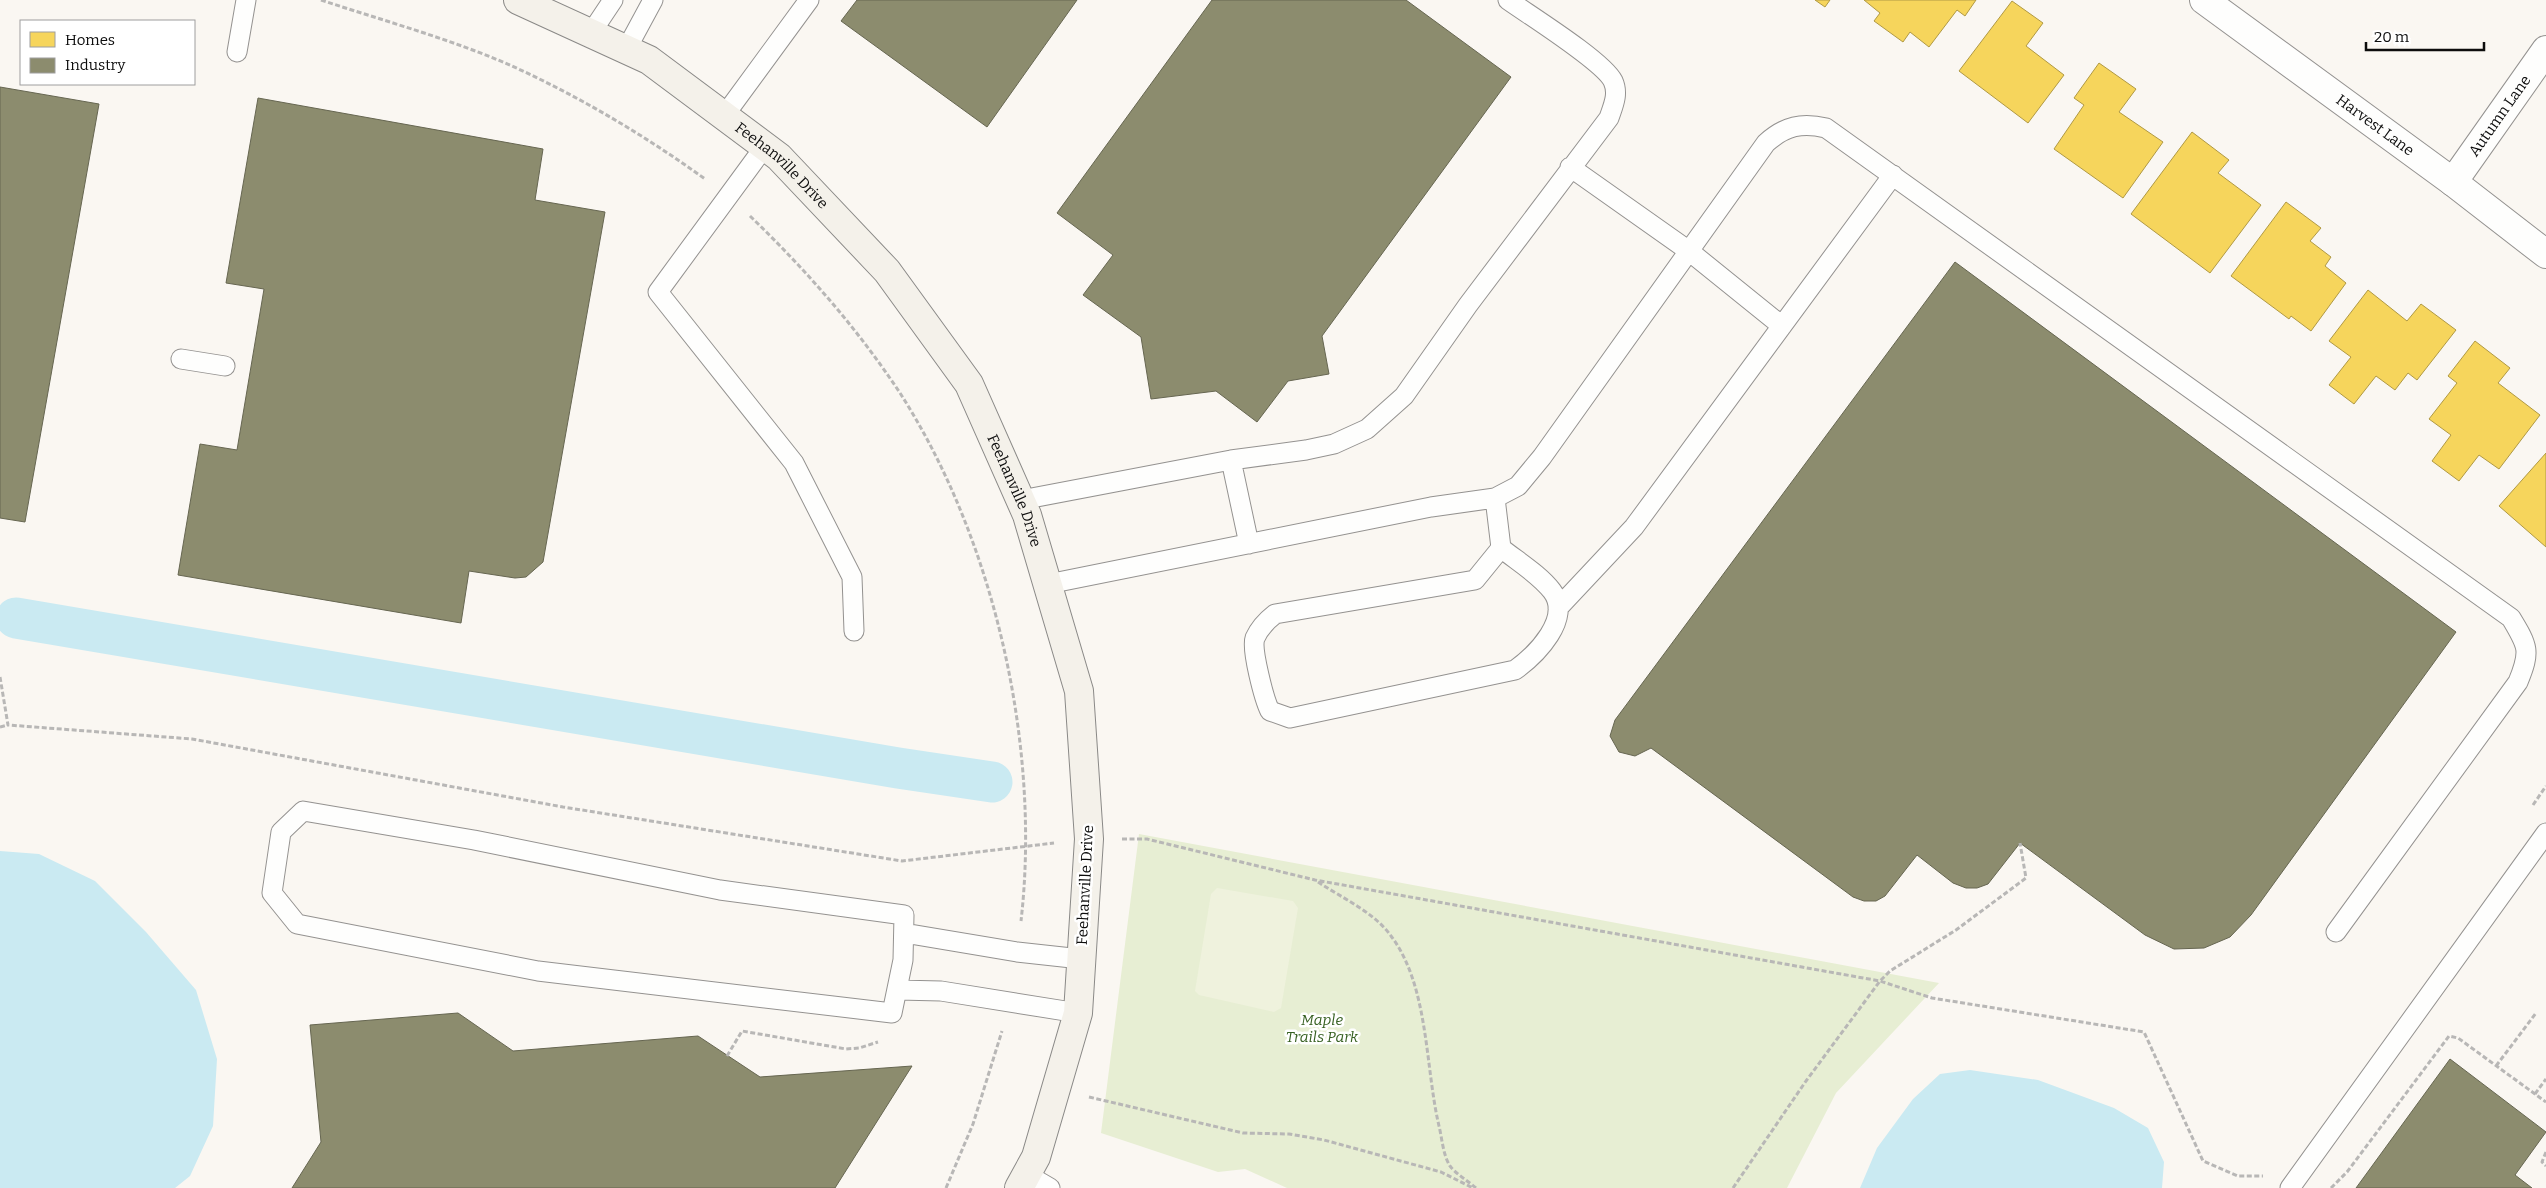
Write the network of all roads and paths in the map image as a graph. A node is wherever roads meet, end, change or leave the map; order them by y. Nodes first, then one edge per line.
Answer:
1 (246, 0) edge
2 (518, 0) edge
3 (613, 0) edge
4 (653, 0) edge
5 (809, 0) edge
6 (1508, 0) edge
7 (2204, 0) edge
8 (591, 33) junction
9 (626, 50) junction
10 (2546, 50) edge
11 (237, 52) dead end
12 (724, 116) junction
13 (765, 146) junction
14 (1570, 167) junction
15 (1893, 175) junction
16 (2453, 182) junction
17 (1689, 251) junction
18 (2546, 254) edge
19 (1782, 326) junction
20 (181, 359) dead end
21 (225, 366) dead end
22 (1231, 460) junction
23 (1495, 498) junction
24 (1021, 500) junction
25 (1249, 544) junction
26 (1501, 548) junction
27 (1048, 584) junction
28 (1558, 608) junction
29 (854, 631) dead end
30 (0, 677) edge
31 (8, 725) junction
32 (0, 727) edge
33 (2546, 833) edge
34 (1147, 839) dead end
35 (2020, 842) dead end
36 (1024, 846) dead end
37 (1315, 880) junction
38 (2336, 932) dead end
39 (904, 933) junction
40 (1081, 959) junction
41 (1880, 981) junction
42 (898, 990) junction
43 (1078, 1013) junction
44 (2536, 1013) dead end
45 (2496, 1066) junction
46 (2546, 1079) edge
47 (1055, 1089) junction
48 (2535, 1094) junction
49 (2546, 1102) edge
50 (2546, 1152) edge
51 (2546, 1166) edge
52 (2267, 1176) dead end
53 (1022, 1181) edge
54 (1050, 1188) edge
55 (1475, 1188) edge
56 (1732, 1188) edge
57 (2290, 1188) edge
58 (2331, 1188) edge

1 - 11 lane
2 - 8 street, Feehanville Drive
3 - 8 lane
4 - 9 lane
5 - 12 lane
6 - 14 lane
7 - 16 street, Harvest Lane
8 - 9 street, Feehanville Drive
9 - 12 street, Feehanville Drive
10 - 16 street, Autumn Lane
12 - 13 street, Feehanville Drive
13 - 24 street, Feehanville Drive
13 - 29 lane
14 - 17 lane
14 - 22 lane
15 - 17 lane
15 - 19 lane
15 - 38 lane
16 - 18 street, Harvest Lane
17 - 19 lane
17 - 23 lane
19 - 28 lane
20 - 21 lane
22 - 24 lane
22 - 25 lane
23 - 25 lane
23 - 26 lane
24 - 27 street, Feehanville Drive
25 - 27 lane
26 - 28 lane
26 - 28 lane
27 - 40 street, Feehanville Drive
30 - 31 path
31 - 32 path
31 - 36 path
33 - 57 lane
34 - 37 path
35 - 41 path
37 - 41 path
37 - 55 path
39 - 40 lane
39 - 42 lane
39 - 42 lane
40 - 43 street, Feehanville Drive
41 - 52 path
41 - 56 path
42 - 43 lane
43 - 47 street, Feehanville Drive
44 - 45 path
45 - 48 path
45 - 58 path
46 - 48 path
47 - 53 street, Feehanville Drive
47 - 55 path
48 - 49 path
50 - 51 path
53 - 54 lane

